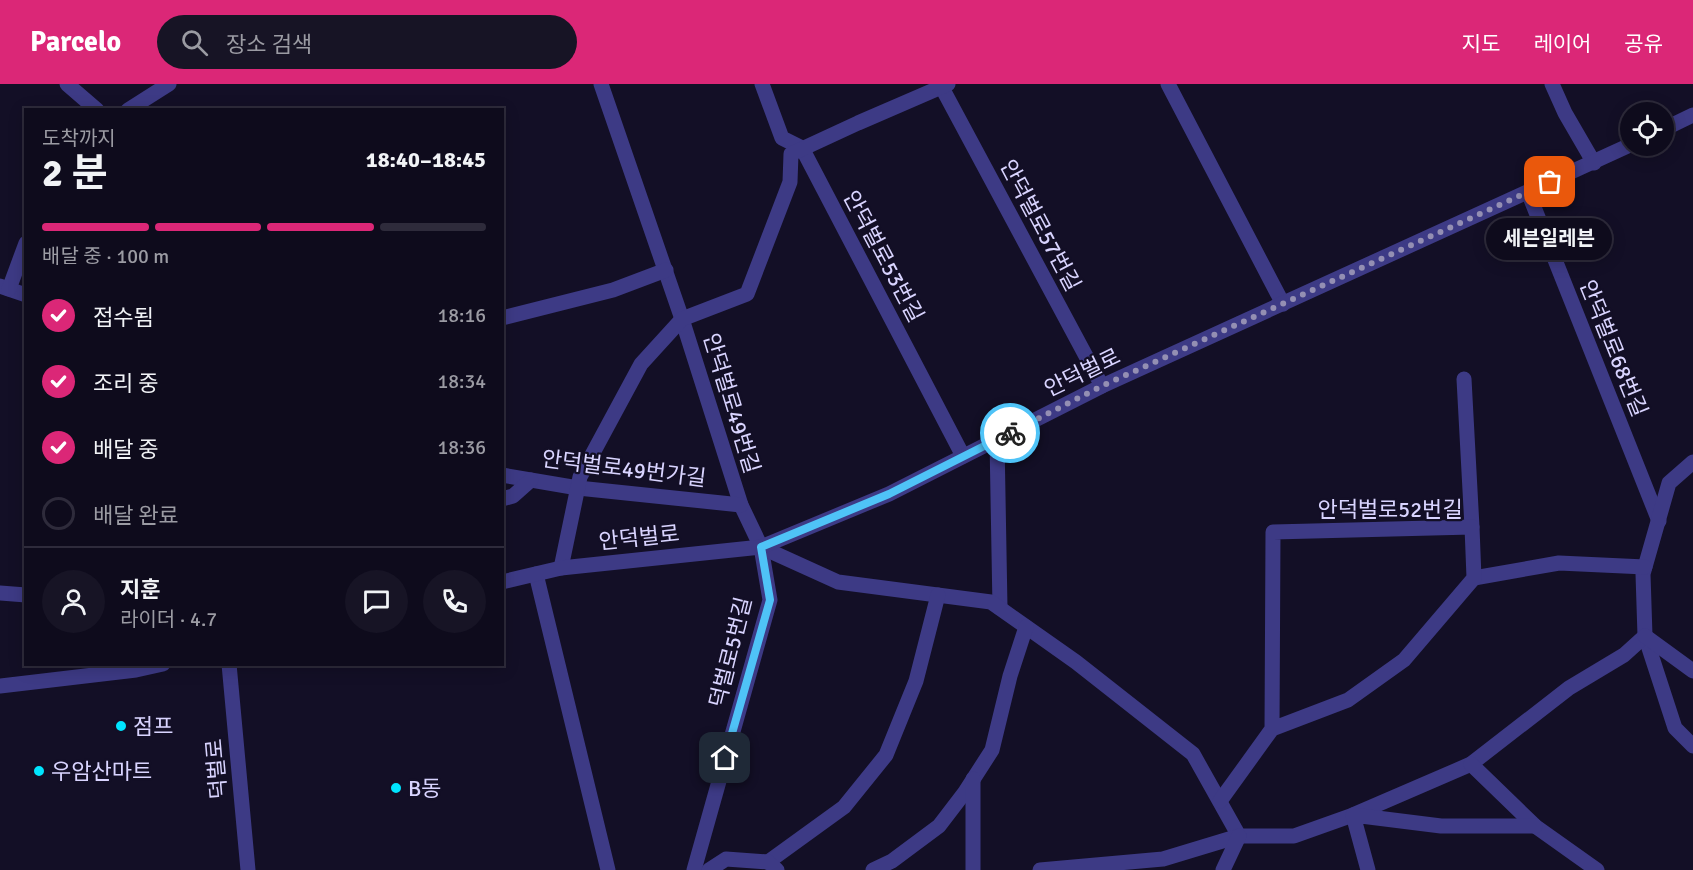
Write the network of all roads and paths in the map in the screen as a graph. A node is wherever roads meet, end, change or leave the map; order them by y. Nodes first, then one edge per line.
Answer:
1 (67, 84) edge
2 (169, 84) edge
3 (601, 84) edge
4 (762, 84) edge
5 (1168, 84) edge
6 (1552, 84) edge
7 (943, 85) edge
8 (80, 95) junction
9 (75, 108) edge
10 (95, 108) edge
11 (131, 108) edge
12 (1693, 115) edge
13 (1674, 124) edge
14 (802, 148) junction
15 (1620, 150) edge
16 (1594, 163) junction
17 (1528, 192) junction
18 (24, 247) edge
19 (666, 270) junction
20 (4, 287) edge
21 (24, 294) edge
22 (1284, 304) junction
23 (504, 317) edge
24 (682, 319) junction
25 (1464, 380) dead end
26 (1102, 386) junction
27 (997, 440) junction
28 (963, 456) junction
29 (1693, 462) edge
30 (504, 475) edge
31 (531, 480) junction
32 (578, 488) junction
33 (504, 498) edge
34 (741, 505) junction
35 (1659, 520) junction
36 (1472, 527) junction
37 (761, 547) junction
38 (1645, 567) junction
39 (561, 568) junction
40 (536, 574) junction
41 (1474, 578) junction
42 (504, 582) edge
43 (0, 593) edge
44 (24, 595) edge
45 (938, 595) junction
46 (1000, 609) junction
47 (1026, 627) junction
48 (1645, 636) junction
49 (155, 666) edge
50 (229, 666) edge
51 (1693, 671) edge
52 (59, 672) edge
53 (0, 686) edge
54 (1272, 729) junction
55 (1693, 746) edge
56 (1471, 764) junction
57 (973, 779) junction
58 (1220, 801) junction
59 (1353, 816) junction
60 (1534, 826) junction
61 (1239, 836) junction
62 (772, 866) edge
63 (1590, 868) edge
64 (248, 870) edge
65 (608, 870) edge
66 (694, 870) edge
67 (709, 870) edge
68 (873, 870) edge
69 (973, 870) edge
70 (1040, 870) edge
71 (1223, 870) edge
72 (1368, 870) edge

1 - 8 street
2 - 11 street
3 - 19 street, 안덕벌로49번길
4 - 14 street, 안덕벌로53번길
5 - 22 street
6 - 16 street
7 - 14 street
7 - 26 street, 안덕벌로57번길
8 - 9 street
8 - 10 street
12 - 13 street
14 - 24 street
14 - 28 street, 안덕벌로53번길
15 - 16 street, 안덕벌로
16 - 17 street, 안덕벌로
17 - 22 street, 안덕벌로
17 - 35 street, 안덕벌로68번길
18 - 20 street
19 - 23 street
19 - 24 street, 안덕벌로49번길
20 - 21 street
22 - 26 street, 안덕벌로
24 - 32 street
24 - 34 street, 안덕벌로49번길
25 - 36 street
26 - 27 street, 안덕벌로
27 - 28 street, 안덕벌로
27 - 46 street
28 - 37 street, 안덕벌로
29 - 35 street
30 - 31 street, 안덕벌로49번가길
31 - 32 street, 안덕벌로49번가길
31 - 33 street
32 - 34 street, 안덕벌로49번가길
32 - 39 street
34 - 37 street, 안덕벌로49번길
35 - 38 street
36 - 41 street, 안덕벌로52번길
36 - 54 street, 안덕벌로52번길
37 - 39 street, 안덕벌로
37 - 45 street
37 - 66 street, 덕벌로5번길
38 - 41 street
38 - 48 street
39 - 40 street, 안덕벌로
40 - 42 street, 안덕벌로
40 - 65 street
41 - 54 street
43 - 44 street
45 - 46 street
45 - 62 street
46 - 47 street
47 - 57 street
47 - 58 street
48 - 51 street
48 - 55 street
48 - 56 street
49 - 52 street
50 - 64 street, 덕벌로
52 - 53 street
54 - 58 street
56 - 59 street
56 - 60 street
57 - 68 street
57 - 69 street
58 - 61 street
59 - 60 street
59 - 61 street
59 - 72 street
60 - 63 street
61 - 70 street
61 - 71 street
62 - 67 street

